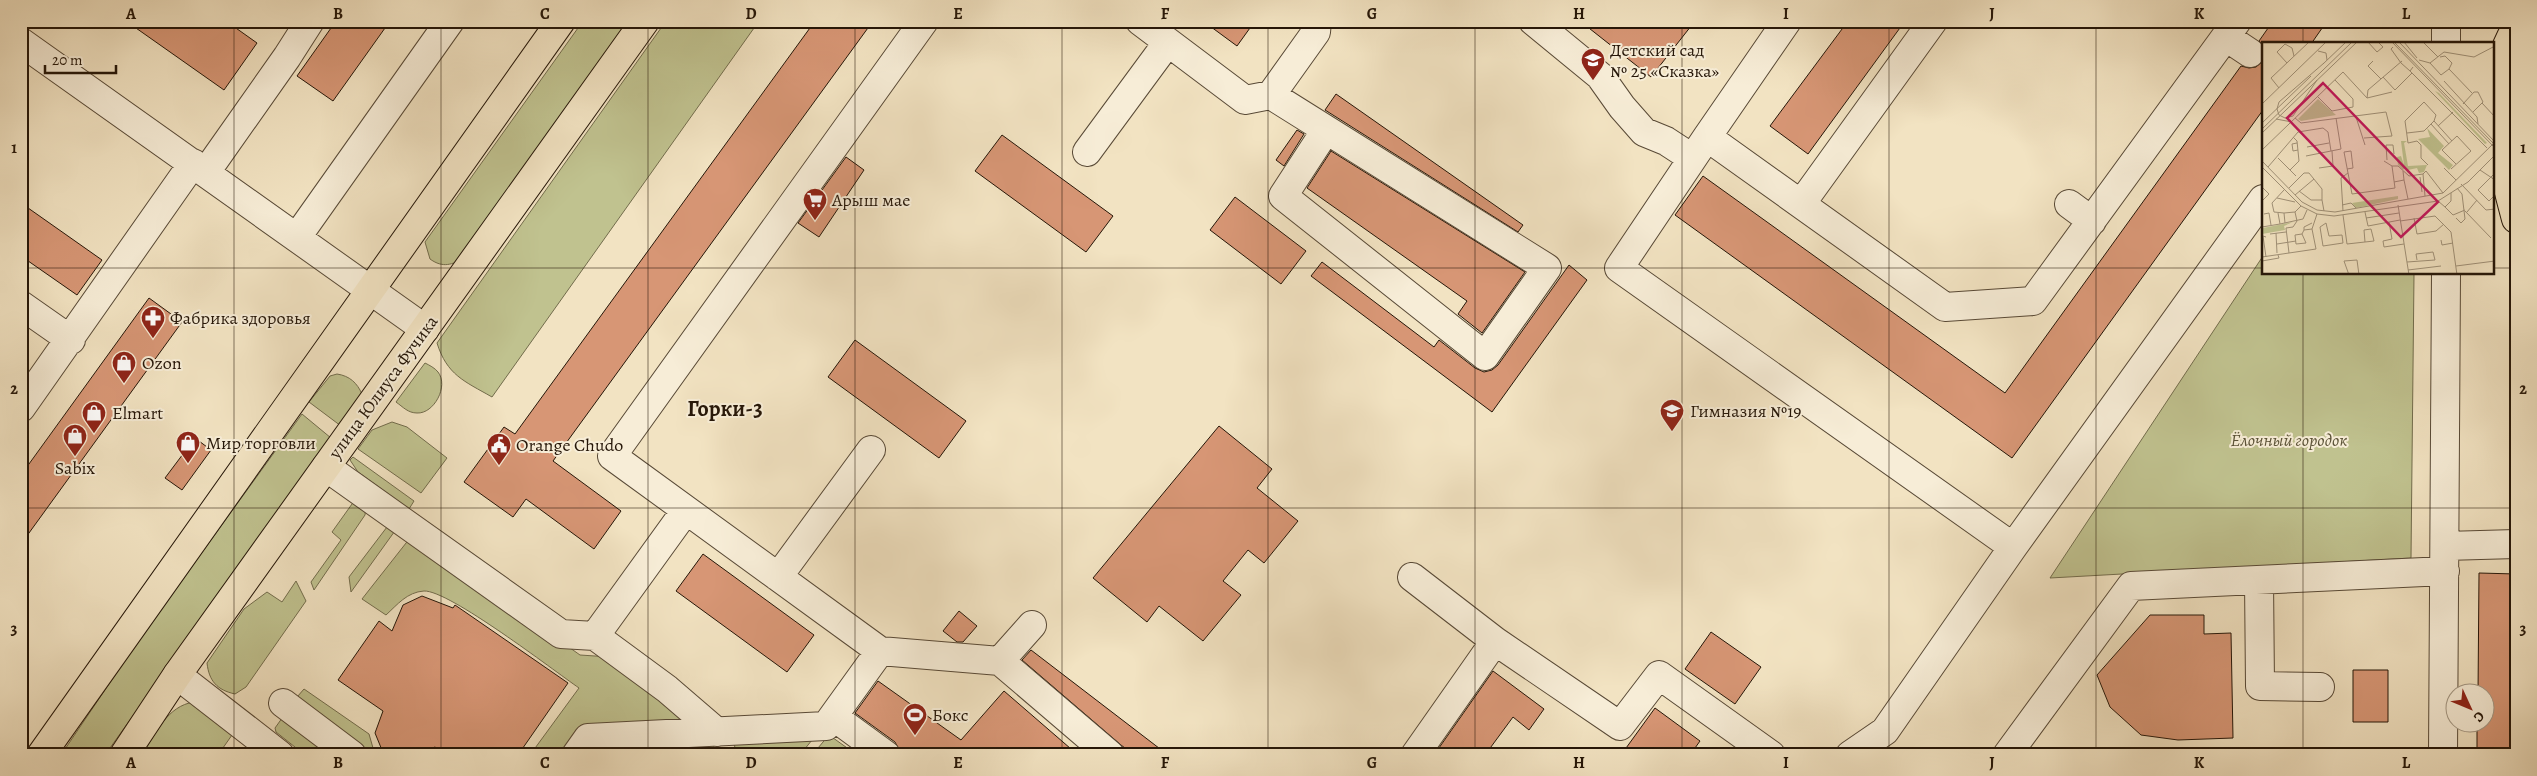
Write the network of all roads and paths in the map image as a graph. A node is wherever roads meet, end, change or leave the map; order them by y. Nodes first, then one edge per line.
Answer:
1 (450, 21) edge
2 (561, 21) edge
3 (645, 21) edge
4 (924, 21) edge
5 (1140, 21) edge
6 (1317, 21) edge
7 (1532, 21) edge
8 (1787, 21) edge
9 (1933, 21) edge
10 (2446, 21) edge
11 (303, 24) edge
12 (2516, 28) edge
13 (2232, 29) edge
14 (21, 42) edge
15 (1168, 42) junction
16 (2446, 42) edge
17 (2250, 53) dead end
18 (1271, 95) junction
19 (1326, 130) junction
20 (1699, 147) junction
21 (1087, 152) dead end
22 (199, 168) junction
23 (2262, 201) edge
24 (1801, 204) junction
25 (2069, 204) dead end
26 (2516, 219) edge
27 (2092, 221) junction
28 (297, 238) junction
29 (2446, 275) edge
30 (370, 290) junction
31 (21, 305) edge
32 (425, 329) junction
33 (71, 340) junction
34 (21, 408) edge
35 (871, 450) dead end
36 (326, 467) junction
37 (686, 510) junction
38 (2516, 544) edge
39 (2014, 547) junction
40 (2445, 559) junction
41 (778, 577) junction
42 (1412, 577) dead end
43 (2259, 580) junction
44 (1032, 625) dead end
45 (595, 636) junction
46 (1495, 641) junction
47 (880, 652) junction
48 (1000, 661) junction
49 (177, 675) junction
50 (2320, 687) dead end
51 (282, 702) dead end
52 (834, 717) junction
53 (717, 732) junction
54 (41, 755) edge
55 (124, 755) edge
56 (280, 755) edge
57 (352, 755) edge
58 (576, 755) edge
59 (886, 755) edge
60 (1110, 755) edge
61 (1415, 755) edge
62 (1771, 755) edge
63 (1850, 755) edge
64 (2007, 755) edge
65 (2443, 755) edge

1 - 28 street
2 - 30 main road
3 - 32 main road, улица Юлиуса Фучика
4 - 37 street
5 - 15 street
6 - 18 street
7 - 20 street
8 - 20 street
9 - 24 street
10 - 16 street
11 - 22 street
12 - 26 main road
13 - 17 street
13 - 27 street
14 - 22 street
15 - 18 street
15 - 21 street
18 - 19 street
19 - 19 street
20 - 24 street
20 - 39 street
22 - 28 street
22 - 33 street
23 - 39 street
24 - 27 street
25 - 27 street
28 - 30 street
29 - 40 street
30 - 32 street
30 - 54 main road
31 - 33 street
32 - 36 main road, улица Юлиуса Фучика
33 - 34 street
35 - 41 street
36 - 45 street
36 - 49 main road, улица Юлиуса Фучика
37 - 41 street
37 - 45 street
38 - 40 street
39 - 63 street
40 - 43 street
40 - 65 street
41 - 47 street
42 - 46 street
43 - 50 street
43 - 64 street
44 - 48 street
45 - 53 street
46 - 61 street
46 - 62 street
47 - 48 street
47 - 52 street
48 - 60 street
49 - 55 main road, улица Юлиуса Фучика
49 - 56 street
51 - 57 street
52 - 53 street
52 - 59 street
53 - 58 street

